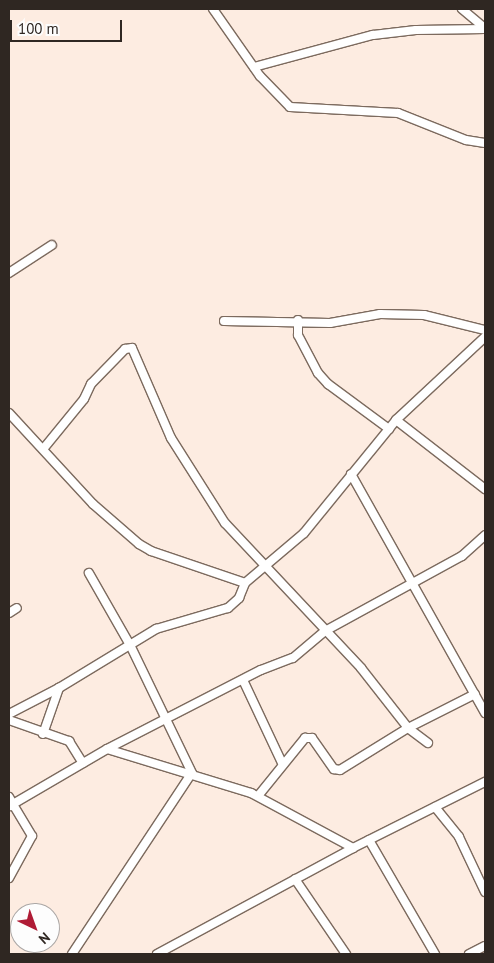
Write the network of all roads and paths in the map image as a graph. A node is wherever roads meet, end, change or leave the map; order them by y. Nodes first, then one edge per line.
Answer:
1 (213, 9) edge
2 (462, 9) edge
3 (485, 28) edge
4 (254, 67) junction
5 (485, 143) edge
6 (52, 245) dead end
7 (9, 273) edge
8 (298, 320) junction
9 (224, 321) dead end
10 (485, 330) edge
11 (485, 337) edge
12 (9, 413) edge
13 (396, 420) junction
14 (389, 428) junction
15 (44, 448) junction
16 (351, 474) junction
17 (485, 489) edge
18 (485, 535) edge
19 (266, 567) junction
20 (89, 573) dead end
21 (412, 582) junction
22 (245, 583) junction
23 (17, 608) dead end
24 (9, 613) edge
25 (326, 631) junction
26 (130, 645) junction
27 (243, 680) junction
28 (59, 688) junction
29 (475, 694) junction
30 (484, 709) edge
31 (9, 714) edge
32 (166, 717) junction
33 (9, 720) edge
34 (408, 728) junction
35 (43, 734) junction
36 (428, 743) dead end
37 (107, 749) junction
38 (83, 763) junction
39 (282, 763) junction
40 (192, 773) junction
41 (485, 782) edge
42 (258, 796) junction
43 (9, 797) edge
44 (11, 806) edge
45 (435, 807) junction
46 (368, 840) junction
47 (353, 848) junction
48 (9, 878) edge
49 (294, 879) junction
50 (485, 892) edge
51 (485, 946) edge
52 (72, 954) edge
53 (158, 954) edge
54 (346, 954) edge
55 (435, 954) edge
56 (469, 954) edge

1 - 4 street
2 - 3 street
3 - 4 street
4 - 5 street
6 - 7 street
8 - 9 street
8 - 10 street
8 - 14 street
11 - 13 street
12 - 15 street
13 - 14 street
13 - 17 street
14 - 16 street
15 - 19 street
15 - 22 street
16 - 19 street
16 - 21 street
18 - 21 street
19 - 22 street
19 - 25 street
20 - 26 street
21 - 25 street
21 - 29 street
22 - 26 street
23 - 24 street
25 - 27 street
25 - 34 street
26 - 28 street
26 - 32 street
27 - 32 street
27 - 39 street
28 - 31 street
28 - 35 street
29 - 30 street
29 - 34 street
32 - 37 street
32 - 40 street
33 - 35 street
34 - 36 street
34 - 39 street
35 - 38 street
37 - 38 street
37 - 40 street
38 - 44 street
39 - 42 street
40 - 42 street
40 - 52 street
41 - 45 street
42 - 47 street
43 - 44 street
44 - 48 street
45 - 46 street
45 - 50 street
46 - 47 street
46 - 55 street
47 - 49 street
49 - 53 street
49 - 54 street
51 - 56 street

